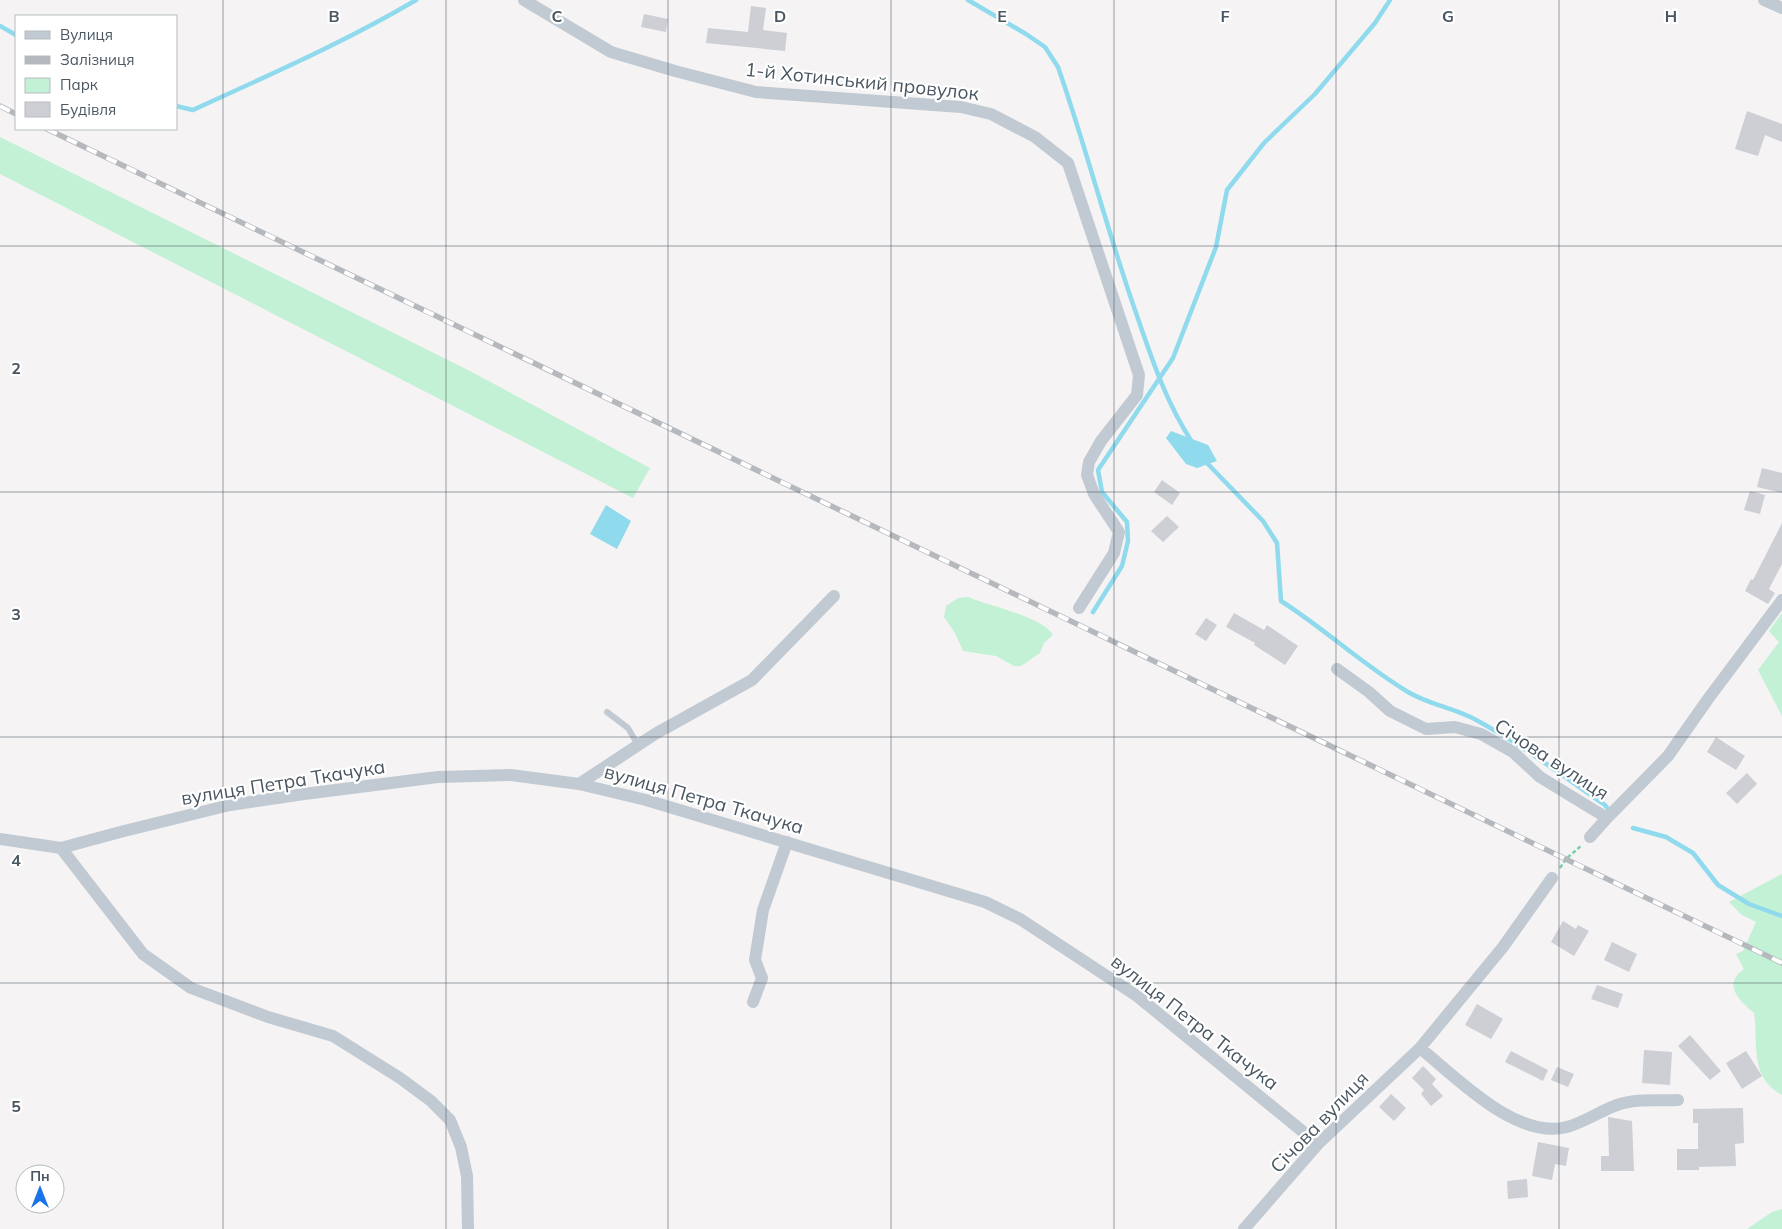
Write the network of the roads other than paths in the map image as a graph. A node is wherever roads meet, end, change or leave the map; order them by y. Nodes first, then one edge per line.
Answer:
1 (524, 0) edge
2 (1764, 0) edge
3 (1782, 8) edge
4 (834, 596) dead end
5 (1782, 600) edge
6 (1079, 608) dead end
7 (1337, 668) dead end
8 (607, 712) dead end
9 (638, 745) junction
10 (579, 784) junction
11 (1607, 818) junction
12 (0, 838) edge
13 (1590, 838) road end
14 (787, 842) junction
15 (62, 848) junction
16 (1552, 878) road end
17 (753, 1002) dead end
18 (1420, 1048) junction
19 (1678, 1100) dead end
20 (1318, 1144) junction
21 (468, 1229) edge
22 (1244, 1229) edge

1 - 6 street, 1-й Хотинський провулок
2 - 3 street
4 - 9 street
5 - 11 street, Січова вулиця
7 - 11 street, Січова вулиця
8 - 9 lane
9 - 10 street
10 - 14 street, вулиця Петра Ткачука
10 - 15 street, вулиця Петра Ткачука
11 - 13 street
12 - 15 street, вулиця Петра Ткачука
14 - 17 street
14 - 20 street, вулиця Петра Ткачука
15 - 21 street
16 - 18 street, Січова вулиця
18 - 19 street
18 - 20 street, Січова вулиця
20 - 22 street, Січова вулиця

